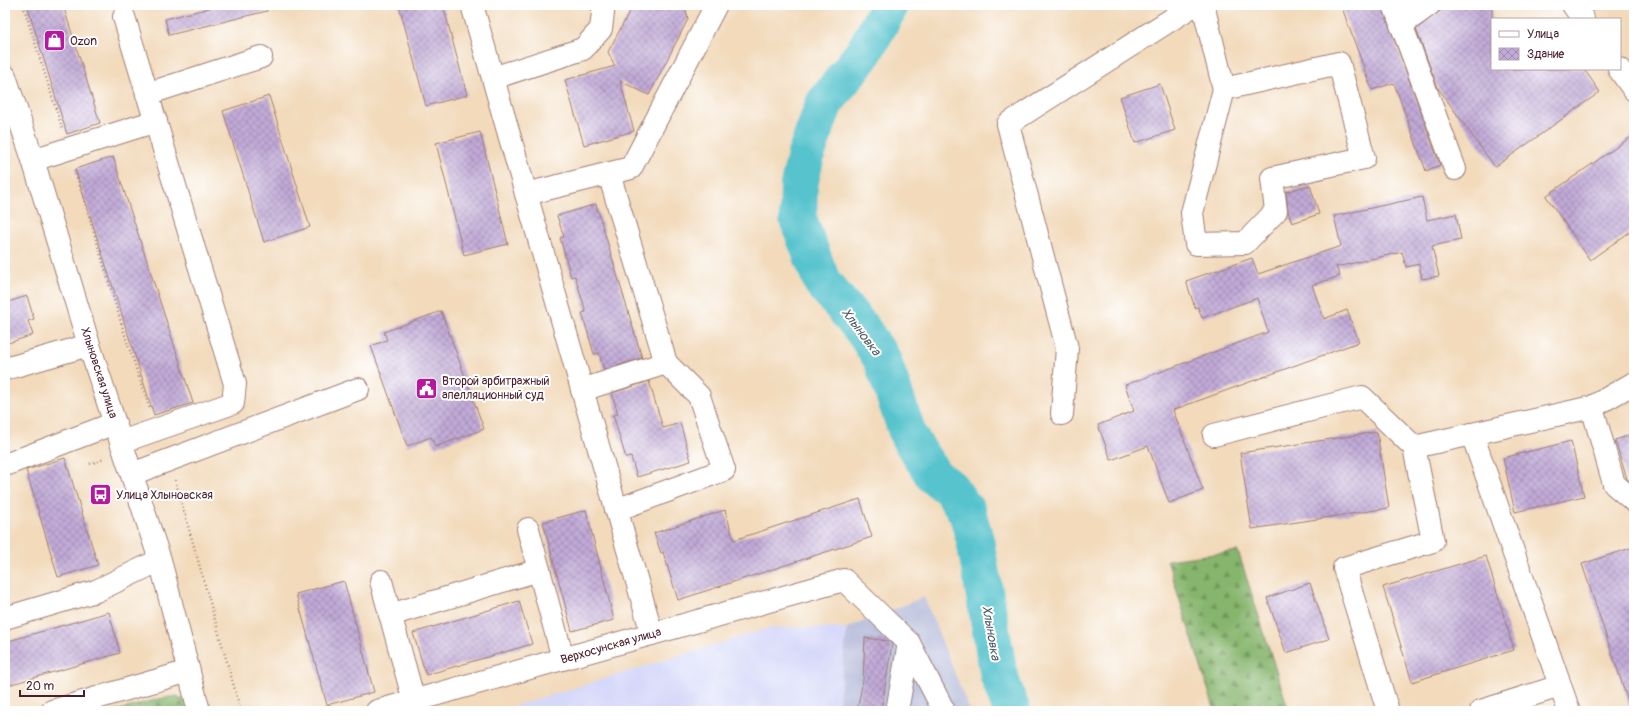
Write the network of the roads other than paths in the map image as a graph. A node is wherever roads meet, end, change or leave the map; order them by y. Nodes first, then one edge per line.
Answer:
1 (472, 5) edge
2 (604, 5) edge
3 (716, 5) edge
4 (1194, 5) edge
5 (1203, 5) edge
6 (1394, 5) edge
7 (1429, 5) edge
8 (1573, 5) edge
9 (124, 17) dead end
10 (1582, 18) edge
11 (1401, 25) junction
12 (261, 57) dead end
13 (1620, 70) edge
14 (5, 76) edge
15 (493, 78) junction
16 (1224, 89) junction
17 (1634, 90) edge
18 (147, 94) junction
19 (156, 121) junction
20 (33, 160) junction
21 (1455, 169) dead end
22 (609, 174) junction
23 (526, 194) junction
24 (89, 345) junction
25 (666, 363) junction
26 (5, 369) edge
27 (1634, 383) edge
28 (358, 389) dead end
29 (582, 390) junction
30 (1592, 407) junction
31 (1062, 414) dead end
32 (118, 433) junction
33 (1472, 434) junction
34 (1214, 435) dead end
35 (1414, 447) junction
36 (5, 464) edge
37 (132, 474) junction
38 (1634, 501) edge
39 (616, 510) junction
40 (528, 529) dead end
41 (160, 560) junction
42 (539, 570) junction
43 (381, 581) dead end
44 (390, 615) junction
45 (5, 618) edge
46 (652, 634) junction
47 (909, 643) junction
48 (563, 659) junction
49 (189, 671) junction
50 (1560, 686) junction
51 (414, 701) junction
52 (52, 711) edge
53 (199, 711) edge
54 (377, 711) edge
55 (897, 711) edge
56 (944, 711) edge
57 (1388, 711) edge
58 (1481, 711) edge
59 (1569, 711) edge

1 - 15 street
2 - 15 street
3 - 22 street
4 - 31 street
5 - 16 street
6 - 11 street
7 - 11 street
8 - 10 street
9 - 18 street
11 - 21 street
12 - 18 street
13 - 17 street
14 - 20 street, Хлыновская улица
15 - 23 street
16 - 16 street
18 - 19 street
19 - 20 street
19 - 32 street
20 - 24 street, Хлыновская улица
22 - 23 street
22 - 25 street
23 - 29 street
24 - 26 street
24 - 32 street, Хлыновская улица
25 - 29 street
25 - 39 street
27 - 30 street
28 - 37 street
29 - 39 street
30 - 33 street
30 - 38 street
32 - 36 street
32 - 37 street, Хлыновская улица
33 - 35 street
33 - 50 street
34 - 35 street
35 - 57 street
37 - 41 street, Хлыновская улица
39 - 46 street
40 - 42 street
41 - 45 street
41 - 49 street, Хлыновская улица
42 - 44 street
42 - 48 street
43 - 44 street
44 - 51 street
46 - 47 street, Верхосунская улица
46 - 48 street, Верхосунская улица
47 - 55 street
47 - 56 street
48 - 51 street, Верхосунская улица
49 - 52 street
49 - 53 street
50 - 58 street
50 - 59 street
51 - 54 street, Верхосунская улица

